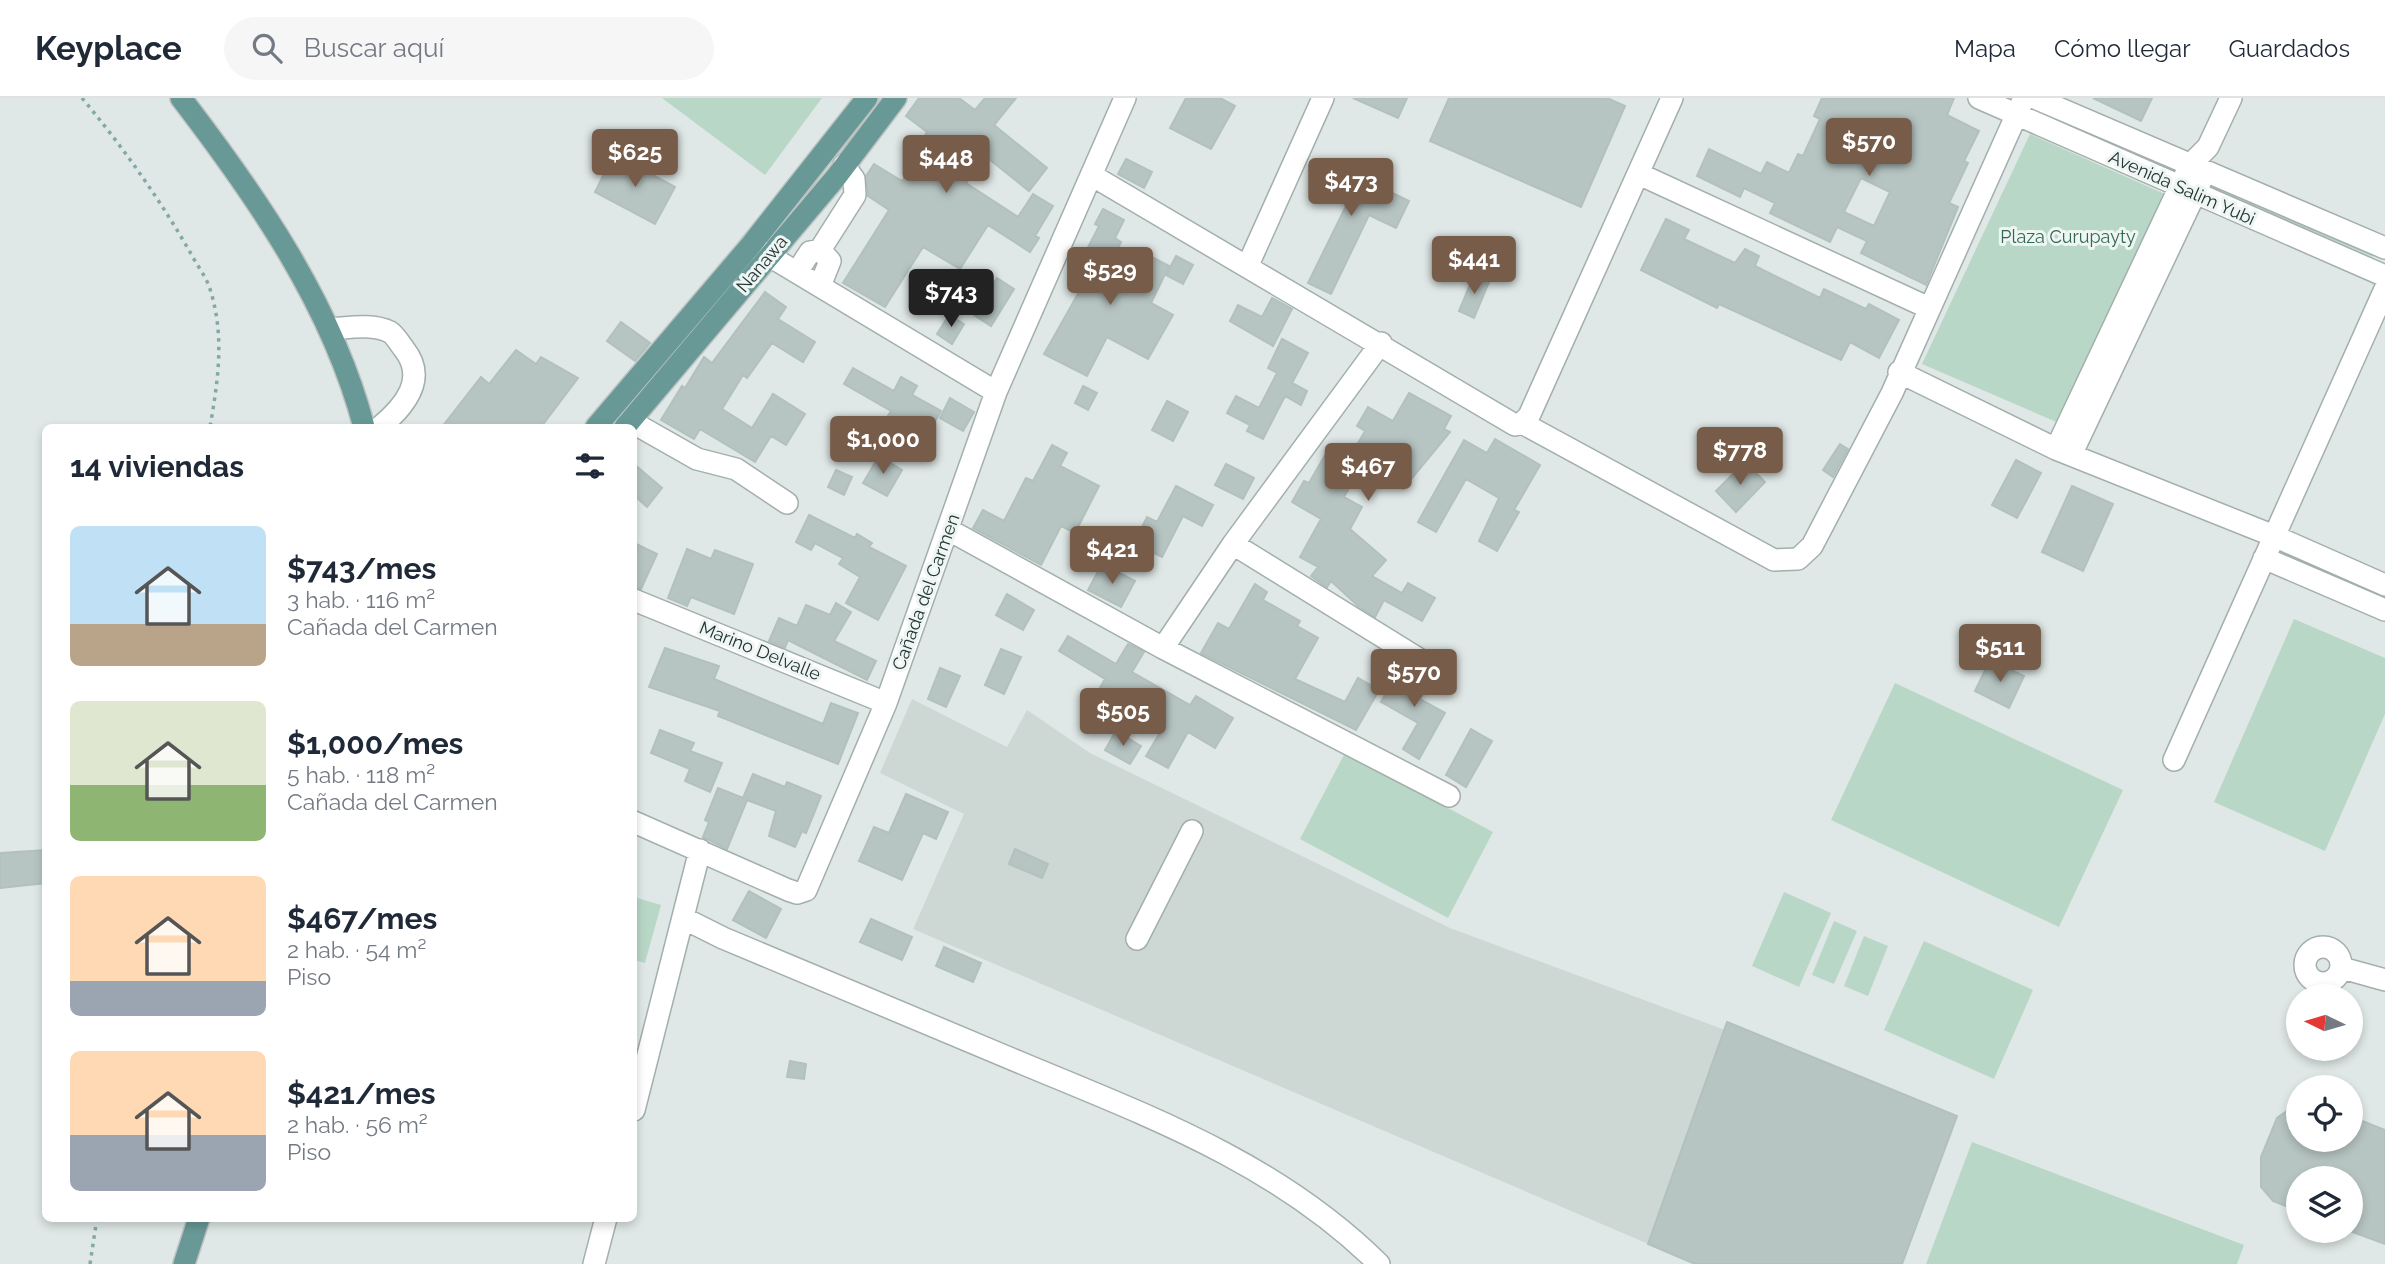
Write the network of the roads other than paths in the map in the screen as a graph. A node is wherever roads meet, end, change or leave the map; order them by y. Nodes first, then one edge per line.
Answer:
1 (180, 98) edge
2 (867, 98) edge
3 (896, 98) edge
4 (1125, 98) edge
5 (1323, 98) edge
6 (1979, 98) edge
7 (2035, 98) edge
8 (2231, 98) edge
9 (1669, 99) edge
10 (2020, 106) edge
11 (819, 159) junction
12 (2198, 168) junction
13 (841, 170) junction
14 (1639, 174) junction
15 (1093, 176) junction
16 (2187, 192) junction
17 (2385, 248) edge
18 (760, 250) junction
19 (820, 250) junction
20 (1248, 265) junction
21 (797, 272) junction
22 (2385, 276) edge
23 (820, 286) junction
24 (2385, 289) edge
25 (1929, 308) junction
26 (330, 330) junction
27 (1381, 343) junction
28 (676, 350) junction
29 (1899, 372) junction
30 (996, 392) junction
31 (1522, 423) junction
32 (363, 424) edge
33 (383, 424) edge
34 (599, 424) edge
35 (627, 424) edge
36 (637, 429) edge
37 (2064, 452) junction
38 (787, 503) dead end
39 (949, 530) junction
40 (2274, 536) junction
41 (1233, 544) junction
42 (2264, 558) junction
43 (2385, 584) edge
44 (637, 601) edge
45 (2385, 610) edge
46 (1163, 648) junction
47 (1423, 661) dead end
48 (886, 703) junction
49 (2175, 760) dead end
50 (1449, 796) dead end
51 (637, 823) edge
52 (1192, 831) dead end
53 (700, 850) junction
54 (683, 918) junction
55 (1137, 939) dead end
56 (2342, 968) dead end
57 (2385, 979) edge
58 (637, 1098) edge
59 (198, 1222) edge
60 (605, 1222) edge
61 (184, 1264) edge
62 (594, 1264) edge
63 (1379, 1264) edge

1 - 26 main road
2 - 11 main road, Nanawa
3 - 13 main road, Nanawa
4 - 15 street, Cañada del Carmen
5 - 20 street
6 - 10 street, Avenida Salim Yubi
7 - 12 street, Avenida Salim Yubi
8 - 12 street
9 - 14 street
10 - 16 street, Avenida Salim Yubi
10 - 25 street
11 - 13 street
11 - 18 main road, Nanawa
12 - 16 street
12 - 17 street, Avenida Salim Yubi
13 - 18 main road, Nanawa
13 - 19 street
14 - 25 street
14 - 31 street
15 - 20 street
15 - 30 street, Cañada del Carmen
16 - 22 street, Avenida Salim Yubi
16 - 37 street
18 - 21 street
18 - 28 main road, Nanawa
19 - 21 street
19 - 23 street
20 - 27 street
21 - 23 street
23 - 30 street
24 - 40 street
25 - 29 street
26 - 32 main road
26 - 33 street
27 - 31 street
27 - 41 street
28 - 34 main road, Nanawa
28 - 35 main road, Nanawa
29 - 31 street
29 - 37 street
30 - 39 street, Cañada del Carmen
36 - 38 street
37 - 40 street
39 - 46 street
39 - 48 street, Cañada del Carmen
40 - 42 street
40 - 43 street
41 - 46 street
41 - 47 street
42 - 45 street
42 - 49 street
44 - 48 street, Marino Delvalle
46 - 50 street
48 - 53 street, Cañada del Carmen
51 - 53 street
52 - 55 street
53 - 54 street
54 - 58 street
54 - 63 street
56 - 57 street
59 - 61 main road
60 - 62 street

